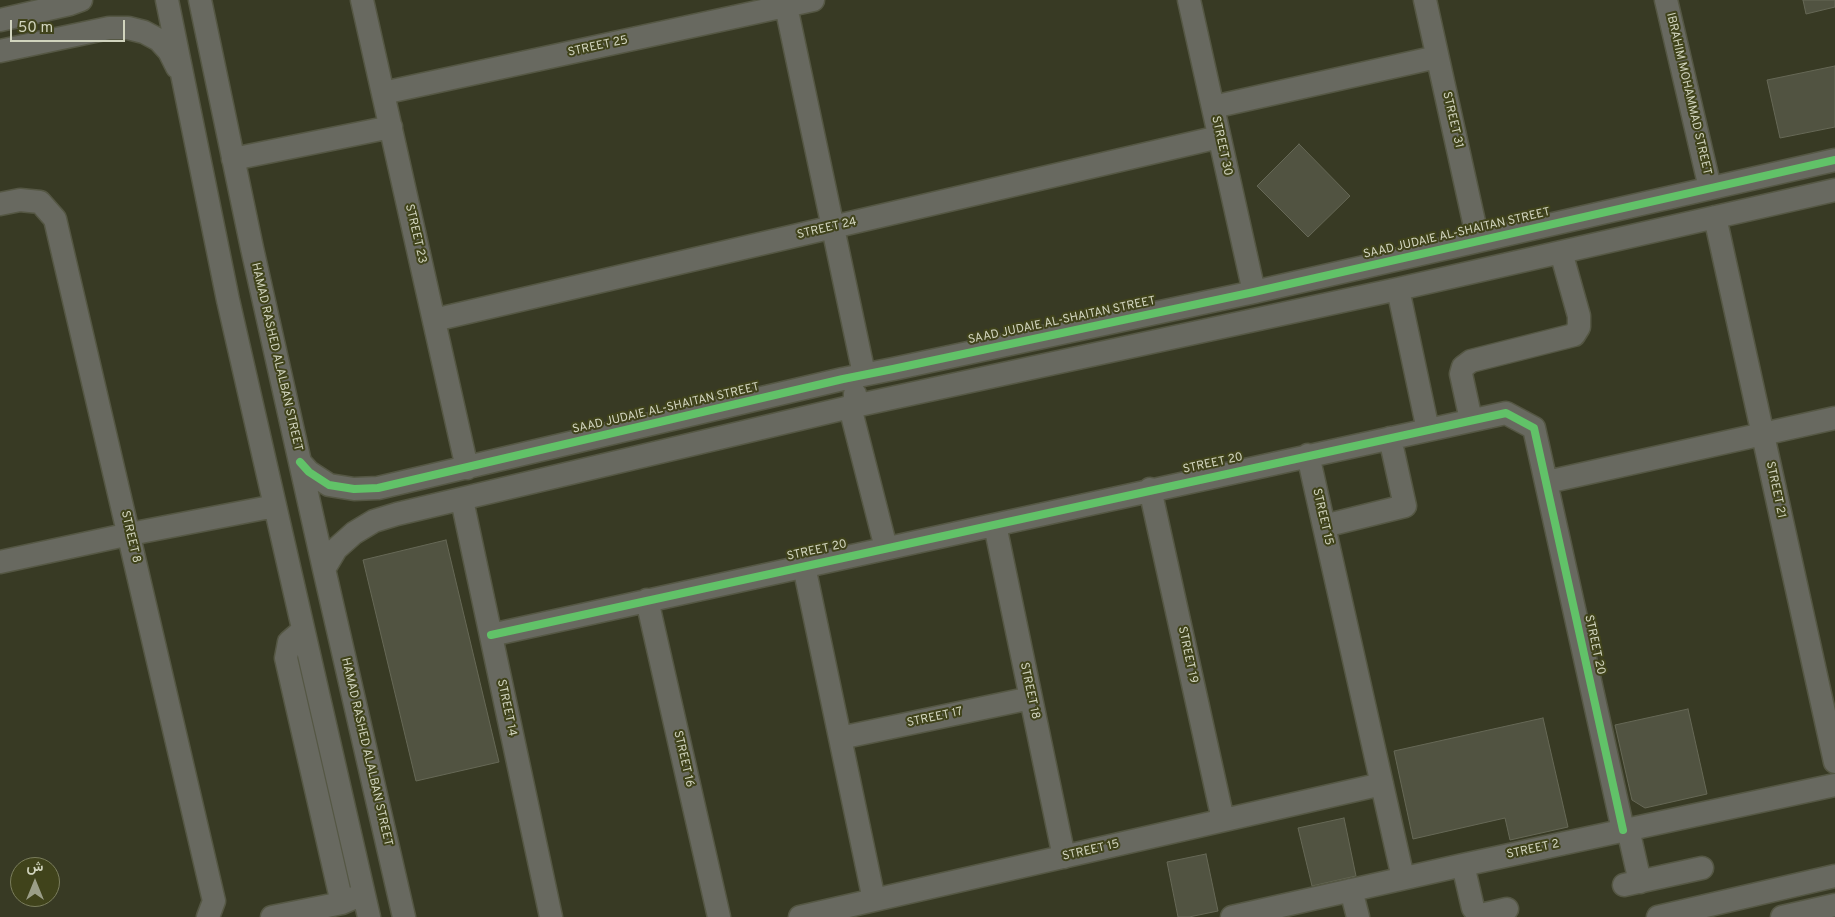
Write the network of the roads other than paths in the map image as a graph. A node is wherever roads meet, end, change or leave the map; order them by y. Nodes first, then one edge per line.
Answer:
1 (166, 0) edge
2 (200, 0) edge
3 (362, 0) edge
4 (1189, 0) edge
5 (1425, 0) edge
6 (1666, 0) edge
7 (75, 2) edge
8 (799, 2) edge
9 (0, 20) edge
10 (78, 34) junction
11 (0, 51) edge
12 (1437, 57) junction
13 (184, 80) junction
14 (383, 92) junction
15 (1213, 107) junction
16 (391, 127) junction
17 (1219, 137) junction
18 (233, 159) junction
19 (1835, 160) edge
20 (1812, 165) junction
21 (1744, 180) junction
22 (1710, 188) junction
23 (1826, 192) edge
24 (0, 204) edge
25 (1750, 210) junction
26 (1715, 217) junction
27 (832, 227) junction
28 (1478, 240) junction
29 (252, 248) junction
30 (1561, 252) junction
31 (219, 256) junction
32 (1398, 289) junction
33 (1254, 292) junction
34 (263, 296) junction
35 (228, 300) junction
36 (434, 320) junction
37 (893, 369) junction
38 (853, 377) junction
39 (898, 397) junction
40 (850, 408) junction
41 (1835, 418) edge
42 (1471, 420) junction
43 (1428, 430) junction
44 (1762, 434) junction
45 (1390, 438) junction
46 (1308, 455) junction
47 (300, 462) junction
48 (467, 468) junction
49 (1546, 482) junction
50 (390, 485) junction
51 (1150, 489) junction
52 (462, 500) junction
53 (274, 506) junction
54 (397, 514) junction
55 (994, 525) junction
56 (1324, 526) junction
57 (130, 534) junction
58 (886, 548) junction
59 (0, 562) edge
60 (804, 566) junction
61 (324, 569) junction
62 (646, 600) junction
63 (303, 630) junction
64 (491, 635) junction
65 (1031, 698) junction
66 (840, 738) junction
67 (1835, 762) edge
68 (1382, 784) junction
69 (1835, 785) edge
70 (1223, 820) junction
71 (384, 829) junction
72 (1626, 830) junction
73 (352, 846) junction
74 (1064, 857) junction
75 (1464, 865) junction
76 (1702, 868) dead end
77 (1835, 876) edge
78 (1403, 878) junction
79 (1351, 890) junction
80 (363, 894) junction
81 (874, 900) junction
82 (342, 903) junction
83 (1835, 905) edge
84 (1507, 910) dead end
85 (208, 917) edge
86 (272, 917) edge
87 (368, 917) edge
88 (404, 917) edge
89 (551, 917) edge
90 (719, 917) edge
91 (800, 917) edge
92 (1232, 917) edge
93 (1358, 917) edge
94 (1658, 917) edge
95 (1782, 917) edge

1 - 13 street
2 - 18 street, HAMAD RASHED ALALBAN STREET
3 - 14 street, STREET 23
4 - 15 street, STREET 30
5 - 12 street, STREET 31
6 - 22 street, IBRAHIM MOHAMMAD STREET
7 - 9 street
7 - 10 street
8 - 14 street, STREET 25
8 - 27 street
10 - 11 street
10 - 13 street
12 - 15 street
12 - 28 street, STREET 31
13 - 31 street
14 - 16 street, STREET 23
15 - 17 street, STREET 30
16 - 18 street
16 - 36 street, STREET 23
17 - 27 street, STREET 24
17 - 33 street, STREET 30
18 - 29 street, HAMAD RASHED ALALBAN STREET
19 - 20 street, SAAD JUDAIE AL-SHAITAN STREET
20 - 21 street, SAAD JUDAIE AL-SHAITAN STREET
20 - 23 street
21 - 22 street, SAAD JUDAIE AL-SHAITAN STREET
21 - 25 street
22 - 28 street, SAAD JUDAIE AL-SHAITAN STREET
23 - 25 street
24 - 57 street, STREET 8
25 - 26 street
26 - 30 street
26 - 44 street, STREET 21
27 - 36 street, STREET 24
27 - 38 street
28 - 33 street, SAAD JUDAIE AL-SHAITAN STREET
29 - 31 street
29 - 34 street, HAMAD RASHED ALALBAN STREET
30 - 32 street
30 - 42 street
31 - 35 street
32 - 39 street
32 - 43 street
33 - 37 street, SAAD JUDAIE AL-SHAITAN STREET
34 - 35 street
34 - 47 street, HAMAD RASHED ALALBAN STREET
35 - 53 street
36 - 48 street, STREET 23
37 - 38 street, SAAD JUDAIE AL-SHAITAN STREET
37 - 39 street
38 - 40 street
38 - 48 street, SAAD JUDAIE AL-SHAITAN STREET
39 - 40 street
40 - 52 street
40 - 58 street
41 - 44 street
42 - 43 street, STREET 20
42 - 49 street, STREET 20
43 - 45 street, STREET 20
44 - 49 street
44 - 67 street, STREET 21
45 - 46 street, STREET 20
45 - 56 street
46 - 51 street, STREET 20
46 - 56 street, STREET 15
47 - 50 street, SAAD JUDAIE AL-SHAITAN STREET
47 - 61 street, HAMAD RASHED ALALBAN STREET
48 - 50 street, SAAD JUDAIE AL-SHAITAN STREET
49 - 72 street, STREET 20
50 - 54 street
51 - 55 street, STREET 20
51 - 70 street, STREET 19
52 - 54 street
52 - 64 street, STREET 14
53 - 57 street
53 - 63 street
54 - 61 street
55 - 58 street, STREET 20
55 - 65 street, STREET 18
56 - 68 street, STREET 15
57 - 59 street
57 - 85 street, STREET 8
58 - 60 street, STREET 20
60 - 62 street, STREET 20
60 - 66 street
61 - 71 street, HAMAD RASHED ALALBAN STREET
62 - 64 street, STREET 20
62 - 90 street, STREET 16
63 - 73 street
63 - 82 street
64 - 89 street, STREET 14
65 - 66 street, STREET 17
65 - 74 street, STREET 18
66 - 81 street
68 - 70 street, STREET 15
68 - 78 street, STREET 15
69 - 72 street, STREET 2
70 - 74 street, STREET 15
71 - 73 street
71 - 88 street, HAMAD RASHED ALALBAN STREET
72 - 75 street, STREET 2
72 - 76 street, STREET 20
73 - 80 street
74 - 81 street, STREET 15
75 - 78 street, STREET 2
75 - 84 street
77 - 94 street
78 - 79 street, STREET 2
79 - 92 street, STREET 2
79 - 93 street
80 - 82 street
80 - 87 street
81 - 91 street, STREET 15
82 - 86 street
83 - 95 street

